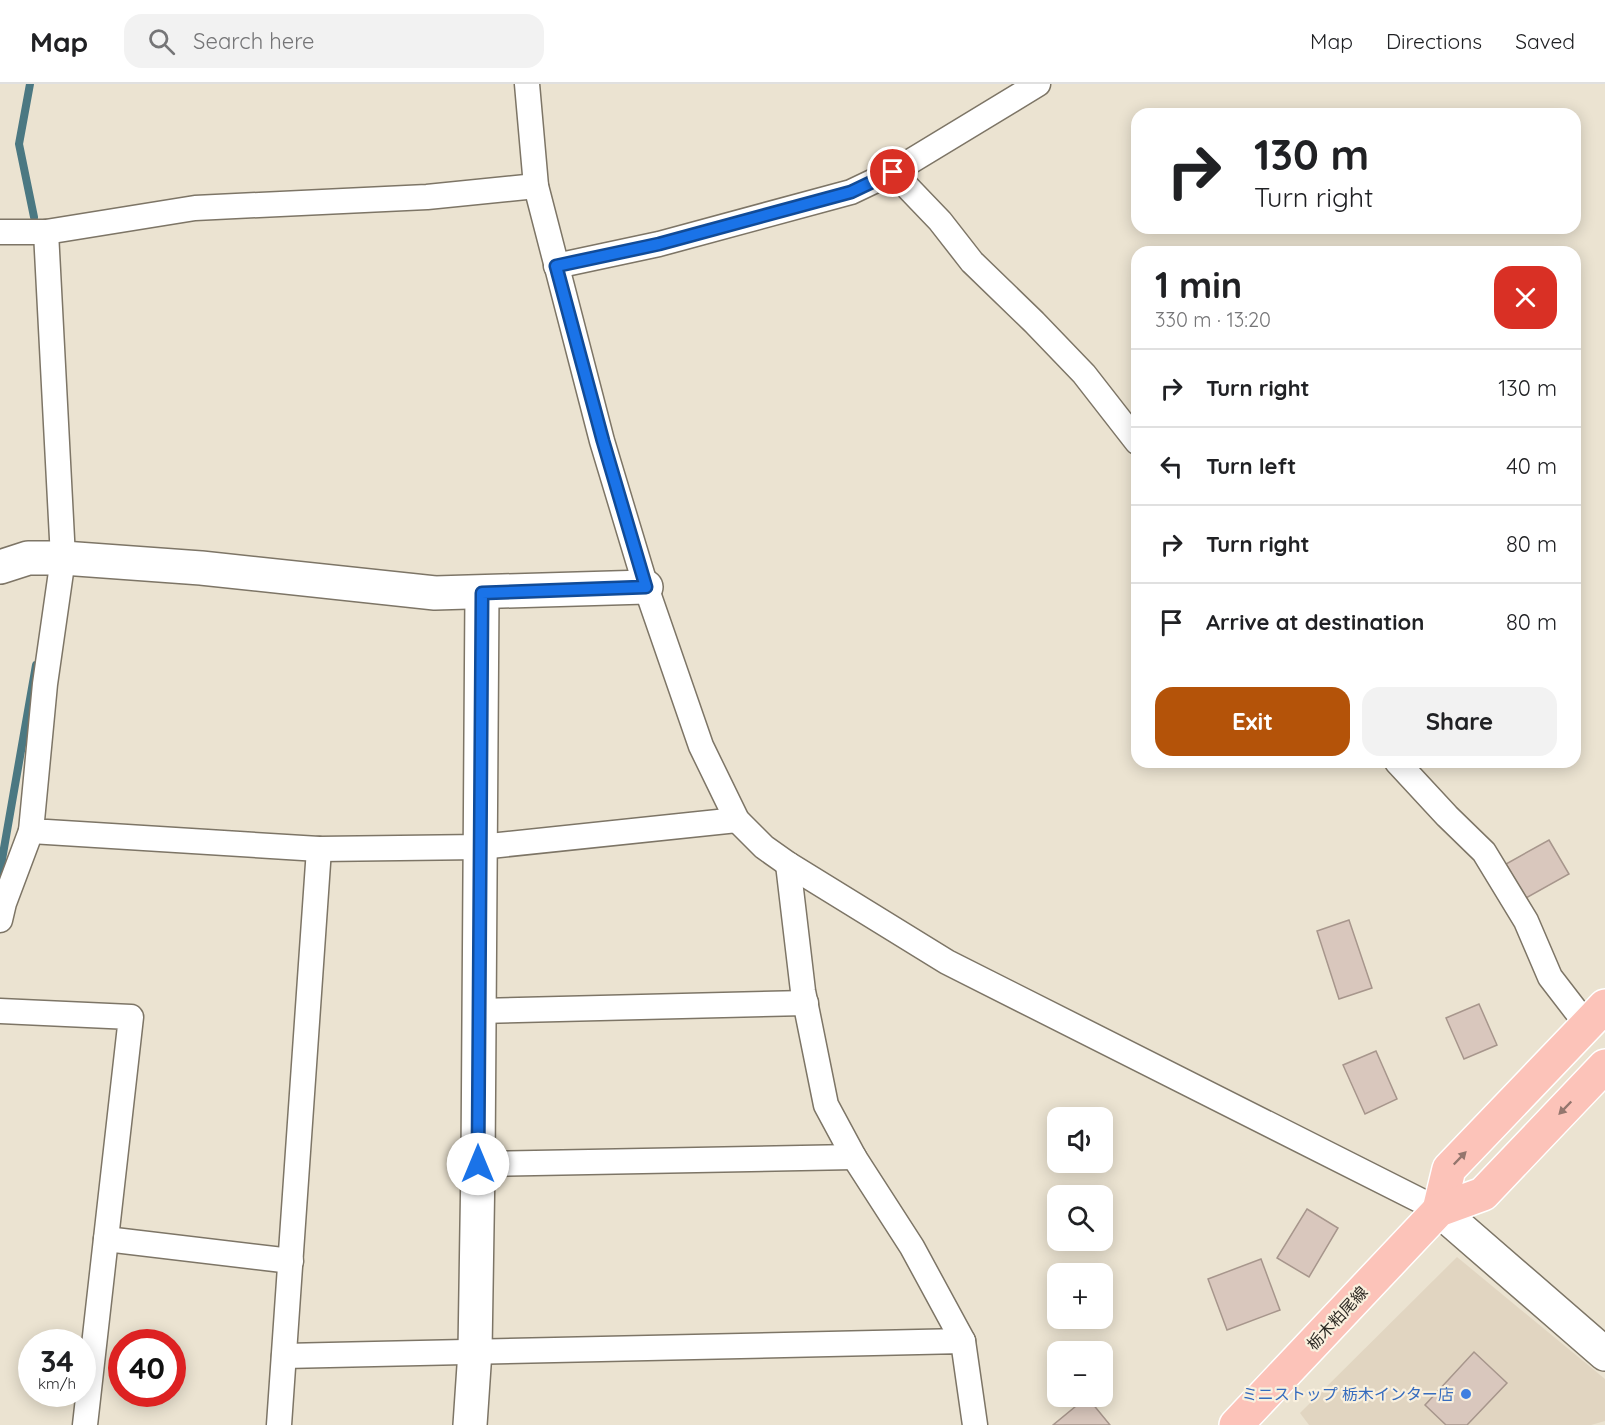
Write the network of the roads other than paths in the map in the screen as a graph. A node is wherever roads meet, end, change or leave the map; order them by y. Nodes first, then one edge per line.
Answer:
1 (527, 84) edge
2 (1038, 84) edge
3 (893, 172) junction
4 (536, 186) junction
5 (0, 232) edge
6 (46, 232) junction
7 (556, 266) junction
8 (1131, 434) edge
9 (63, 558) junction
10 (0, 567) edge
11 (646, 587) junction
12 (482, 593) junction
13 (1402, 768) edge
14 (737, 820) junction
15 (31, 831) junction
16 (480, 847) junction
17 (319, 849) junction
18 (788, 864) junction
19 (0, 920) edge
20 (806, 1003) junction
21 (0, 1011) edge
22 (479, 1011) junction
23 (1596, 1015) edge
24 (1605, 1066) edge
25 (854, 1157) junction
26 (478, 1164) junction
27 (1439, 1210) junction
28 (106, 1239) junction
29 (291, 1261) junction
30 (963, 1341) junction
31 (475, 1351) junction
32 (1605, 1354) edge
33 (284, 1356) junction
34 (85, 1425) edge
35 (279, 1425) edge
36 (470, 1425) edge
37 (975, 1425) edge
38 (1236, 1425) edge

1 - 4 street
2 - 3 street
3 - 7 street
3 - 8 street
4 - 6 street
4 - 7 street
5 - 6 street
6 - 9 street
7 - 11 street
9 - 10 street
9 - 12 street
9 - 15 street
11 - 12 street
11 - 14 street
12 - 16 street
13 - 23 street
14 - 16 street
14 - 18 street
15 - 17 street
15 - 19 street
16 - 17 street
16 - 22 street
17 - 29 street
18 - 20 street
18 - 27 street
20 - 22 street
20 - 25 street
21 - 28 street
22 - 26 street
27 -> 23 main road, 栃木粕尾線
24 -> 27 main road, 栃木粕尾線
25 - 26 street
25 - 30 street
26 - 31 street
27 - 32 street
27 - 38 main road, 栃木粕尾線
28 - 29 street
28 - 34 street
29 - 33 street
30 - 31 street
30 - 37 street
31 - 33 street
31 - 36 street
33 - 35 street

